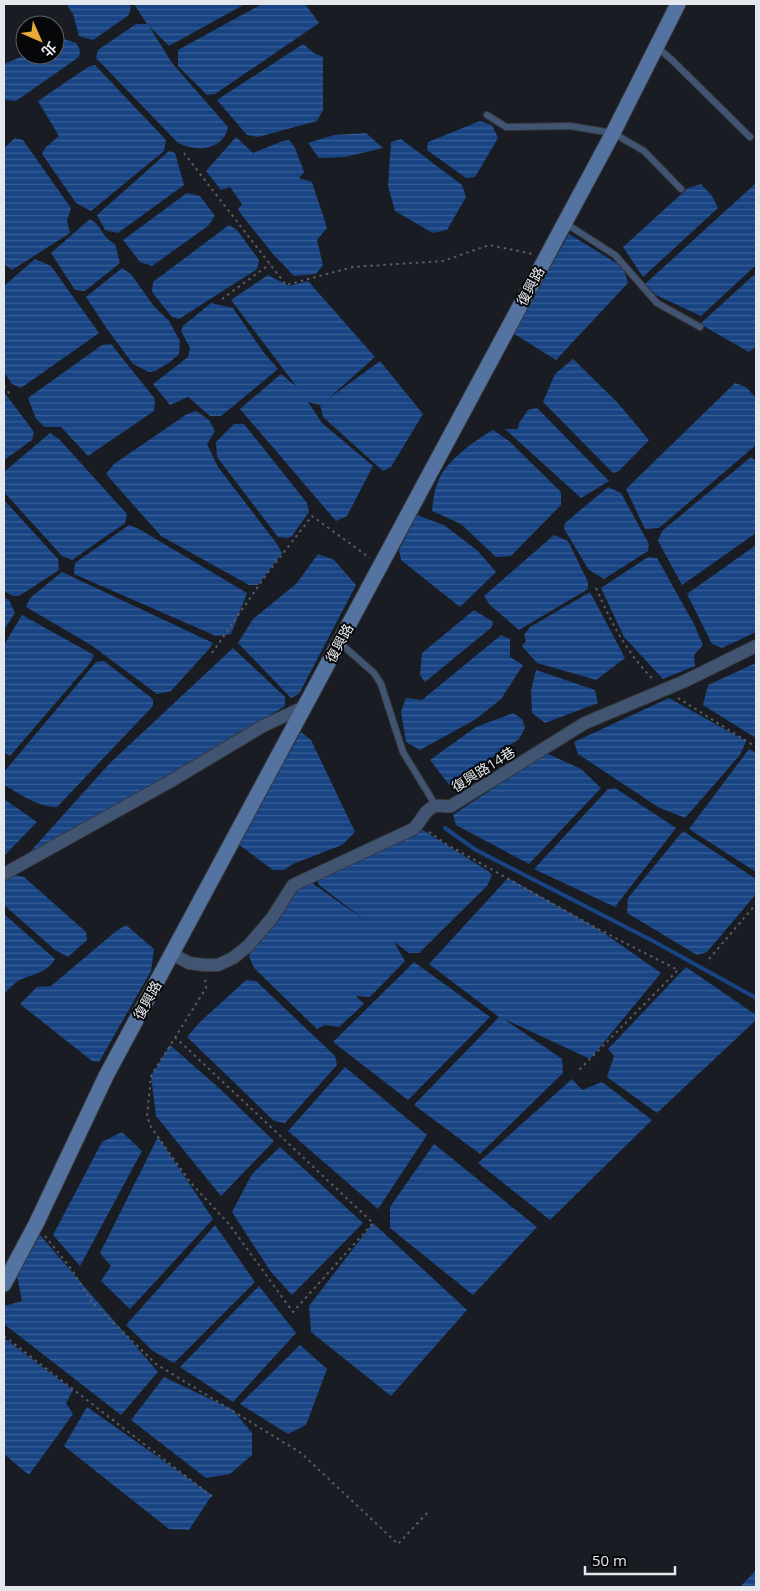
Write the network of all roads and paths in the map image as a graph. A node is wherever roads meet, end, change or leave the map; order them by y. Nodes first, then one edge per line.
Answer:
1 (678, 4) edge
2 (656, 47) junction
3 (487, 115) dead end
4 (613, 133) junction
5 (750, 137) dead end
6 (184, 153) dead end
7 (681, 189) dead end
8 (564, 222) junction
9 (546, 257) junction
10 (270, 264) junction
11 (222, 299) dead end
12 (700, 327) dead end
13 (4, 386) edge
14 (11, 396) dead end
15 (380, 566) junction
16 (340, 644) junction
17 (756, 646) edge
18 (212, 653) dead end
19 (306, 706) junction
20 (436, 806) junction
21 (419, 824) junction
22 (4, 874) edge
23 (756, 904) edge
24 (172, 954) junction
25 (709, 959) dead end
26 (204, 966) junction
27 (176, 1037) junction
28 (580, 1070) dead end
29 (36, 1224) junction
30 (4, 1284) edge
31 (4, 1336) edge
32 (214, 1498) dead end
33 (429, 1512) dead end

1 - 2 street, 復興路
2 - 4 street, 復興路
2 - 5 lane
3 - 4 lane
4 - 7 lane
4 - 8 street, 復興路
6 - 10 path
8 - 9 street, 復興路
8 - 12 lane
9 - 10 path
9 - 15 street, 復興路
10 - 11 path
13 - 14 path
15 - 16 street, 復興路
15 - 18 path
16 - 19 street, 復興路
16 - 20 lane
17 - 20 street, 復興路14巷
19 - 22 street
19 - 24 street, 復興路
20 - 21 street
21 - 26 street
21 - 28 path
23 - 25 path
24 - 26 street
24 - 29 street, 復興路
26 - 27 path
27 - 27 path
29 - 30 street, 復興路
29 - 33 path
31 - 32 path

